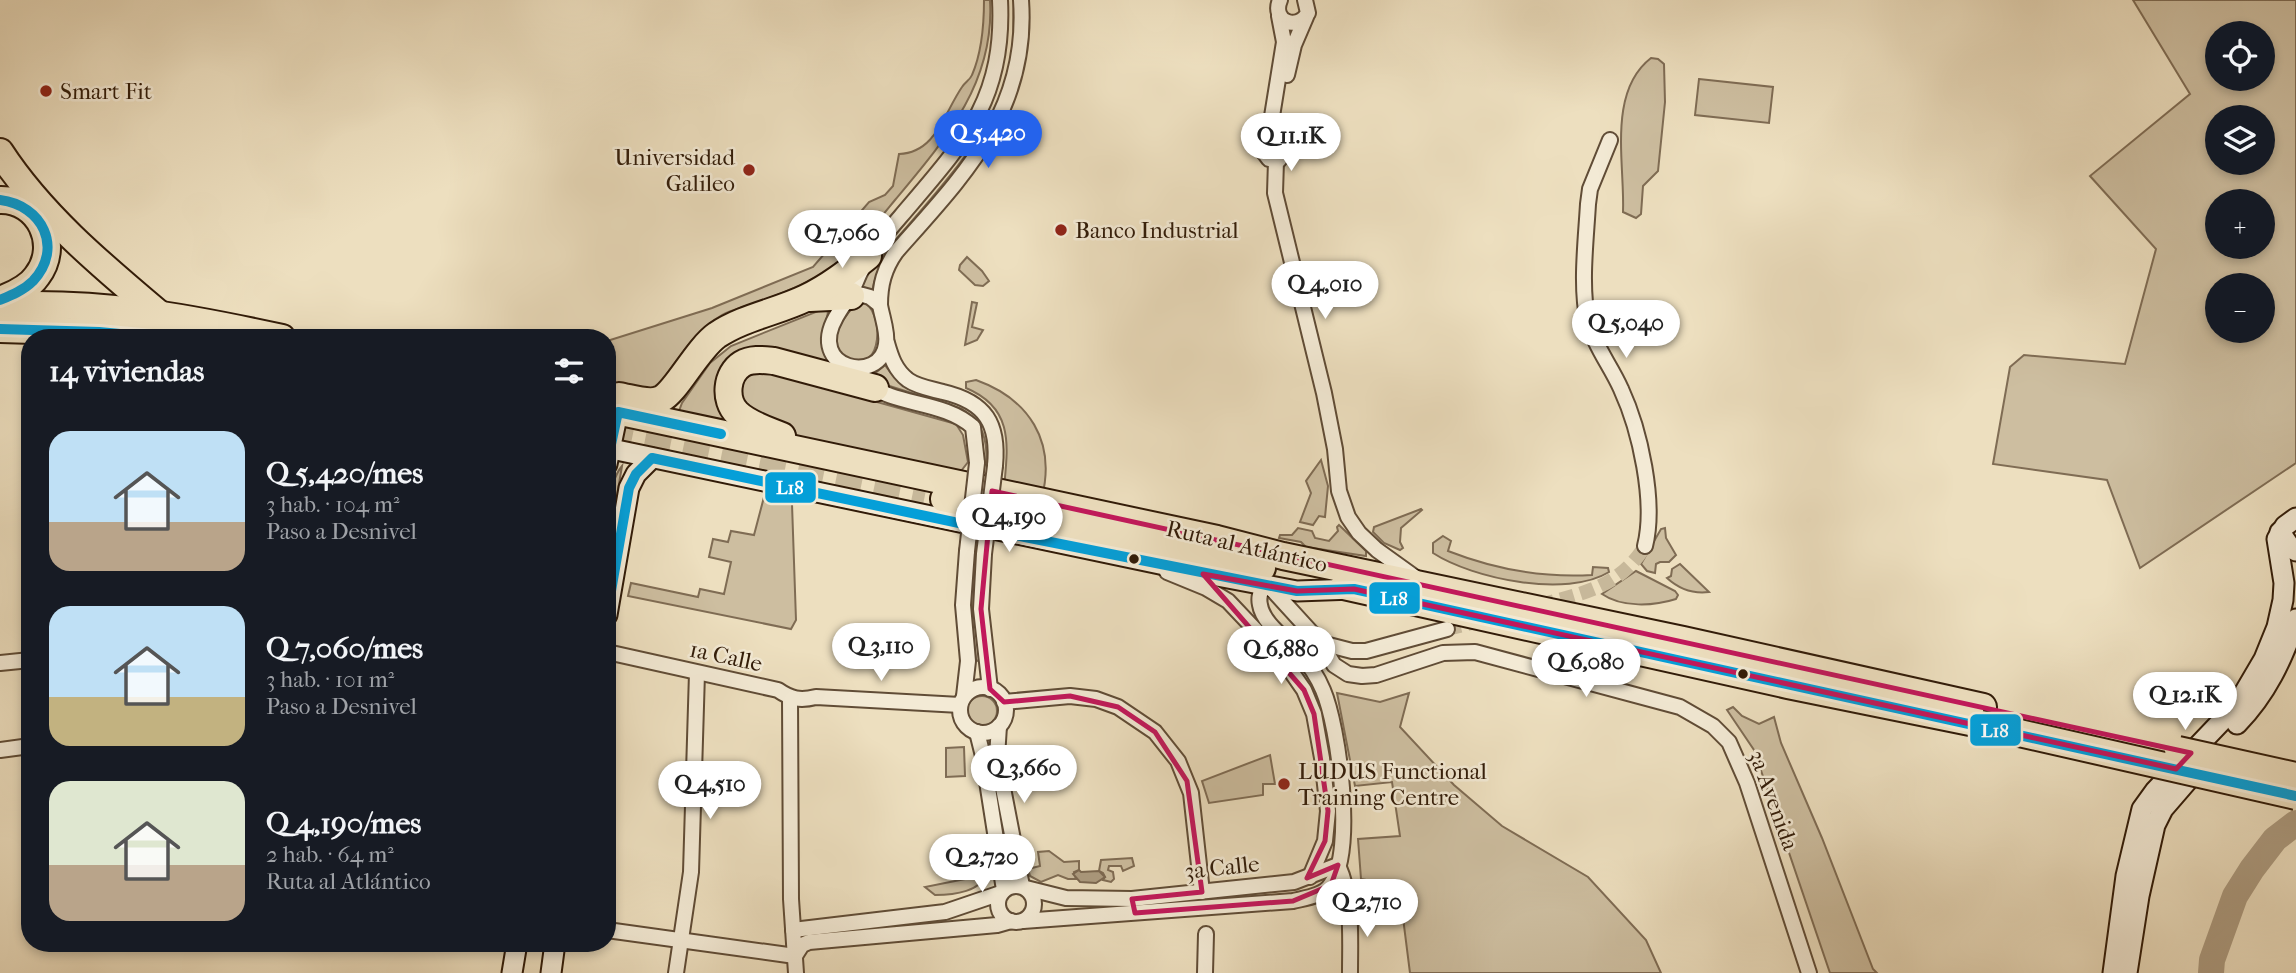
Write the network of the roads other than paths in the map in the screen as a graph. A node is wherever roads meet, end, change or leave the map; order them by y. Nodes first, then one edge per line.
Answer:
1 (1000, 0) edge
2 (1021, 0) edge
3 (1278, 4) edge
4 (1308, 6) edge
5 (1610, 140) dead end
6 (1273, 141) junction
7 (0, 152) edge
8 (0, 200) edge
9 (868, 256) junction
10 (851, 296) junction
11 (805, 299) junction
12 (0, 300) edge
13 (0, 306) edge
14 (880, 306) junction
15 (161, 325) edge
16 (0, 329) edge
17 (41, 329) joint
18 (198, 329) edge
19 (21, 336) edge
20 (887, 343) junction
21 (0, 344) edge
22 (843, 369) junction
23 (874, 388) joint
24 (616, 397) edge
25 (616, 407) edge
26 (616, 454) edge
27 (828, 456) junction
28 (652, 457) junction
29 (925, 495) tunnel mouth
30 (2296, 518) edge
31 (2280, 533) junction
32 (1645, 546) tunnel mouth
33 (2296, 551) edge
34 (1137, 560) junction
35 (616, 563) edge
36 (1266, 585) junction
37 (1428, 586) junction
38 (1354, 589) junction
39 (2296, 619) edge
40 (1447, 629) tunnel mouth
41 (1321, 643) junction
42 (616, 654) edge
43 (21, 661) edge
44 (0, 663) edge
45 (697, 673) junction
46 (990, 689) junction
47 (790, 698) junction
48 (962, 701) junction
49 (1004, 702) junction
50 (1981, 716) junction
51 (999, 726) junction
52 (977, 732) junction
53 (21, 747) edge
54 (0, 750) edge
55 (2296, 776) edge
56 (2296, 796) edge
57 (1338, 865) junction
58 (1310, 877) junction
59 (1024, 887) junction
60 (1002, 891) junction
61 (1202, 892) junction
62 (1134, 906) junction
63 (1017, 921) junction
64 (793, 930) junction
65 (616, 931) edge
66 (1206, 934) dead end
67 (681, 942) junction
68 (516, 952) edge
69 (554, 952) edge
70 (795, 956) junction
71 (512, 973) edge
72 (551, 973) edge
73 (676, 973) edge
74 (796, 973) edge
75 (1205, 973) edge
76 (1350, 973) edge
77 (1809, 973) edge
78 (2113, 973) edge
79 (2127, 973) edge

1 - 9 street
2 - 14 street
3 - 4 street
3 - 6 street
4 - 6 street
5 - 32 street
6 - 37 street
7 - 15 highway
8 - 12 highway
9 - 10 street
9 - 11 highway
10 - 11 highway
10 - 14 street
10 - 22 street
11 - 24 highway
13 - 15 highway
14 - 20 street
15 - 17 highway
15 - 18 highway
16 - 17 highway
19 - 21 highway
20 - 22 street
20 - 46 street, bridge
22 - 23 highway
22 - 27 highway
23 - 48 street, bridge
25 - 27 highway, Ruta al Atlántico
26 - 28 main road, Ruta al Atlántico
27 - 37 highway, Ruta al Atlántico
28 - 34 main road, Ruta al Atlántico
28 - 35 main road
29 - 38 highway, Ruta al Atlántico
30 - 31 main road
31 - 33 main road
31 - 78 main road
34 - 36 main road, Ruta al Atlántico
34 - 58 street
36 - 38 main road, Ruta al Atlántico
36 - 41 street, 3a Avenida
36 - 57 street
37 - 50 highway, Ruta al Atlántico
38 - 50 highway, Ruta al Atlántico
39 - 79 main road
40 - 41 street
41 - 77 street, 3a Avenida
42 - 45 street, 1a Calle
43 - 44 street
45 - 47 street, 1a Calle
45 - 67 street
46 - 48 street
46 - 49 street
47 - 48 street, 1a Calle
47 - 64 street
48 - 52 street
49 - 51 street
49 - 61 street
50 - 55 highway, Ruta al Atlántico, bridge
50 - 56 highway, Ruta al Atlántico, bridge
51 - 52 street
51 - 59 street
52 - 60 street
53 - 54 street
57 - 58 street, 3a Calle
57 - 62 street, 3a Calle
57 - 76 street
58 - 61 street, 3a Calle
59 - 60 street
59 - 62 street, 3a Calle
59 - 63 street
60 - 63 street
60 - 64 street
61 - 62 street, 3a Calle
62 - 63 street, 3a Calle
63 - 70 street, 3a Calle
64 - 70 street
65 - 67 street
66 - 75 street
67 - 70 street
67 - 73 street
68 - 71 main road
69 - 72 main road
70 - 74 street

